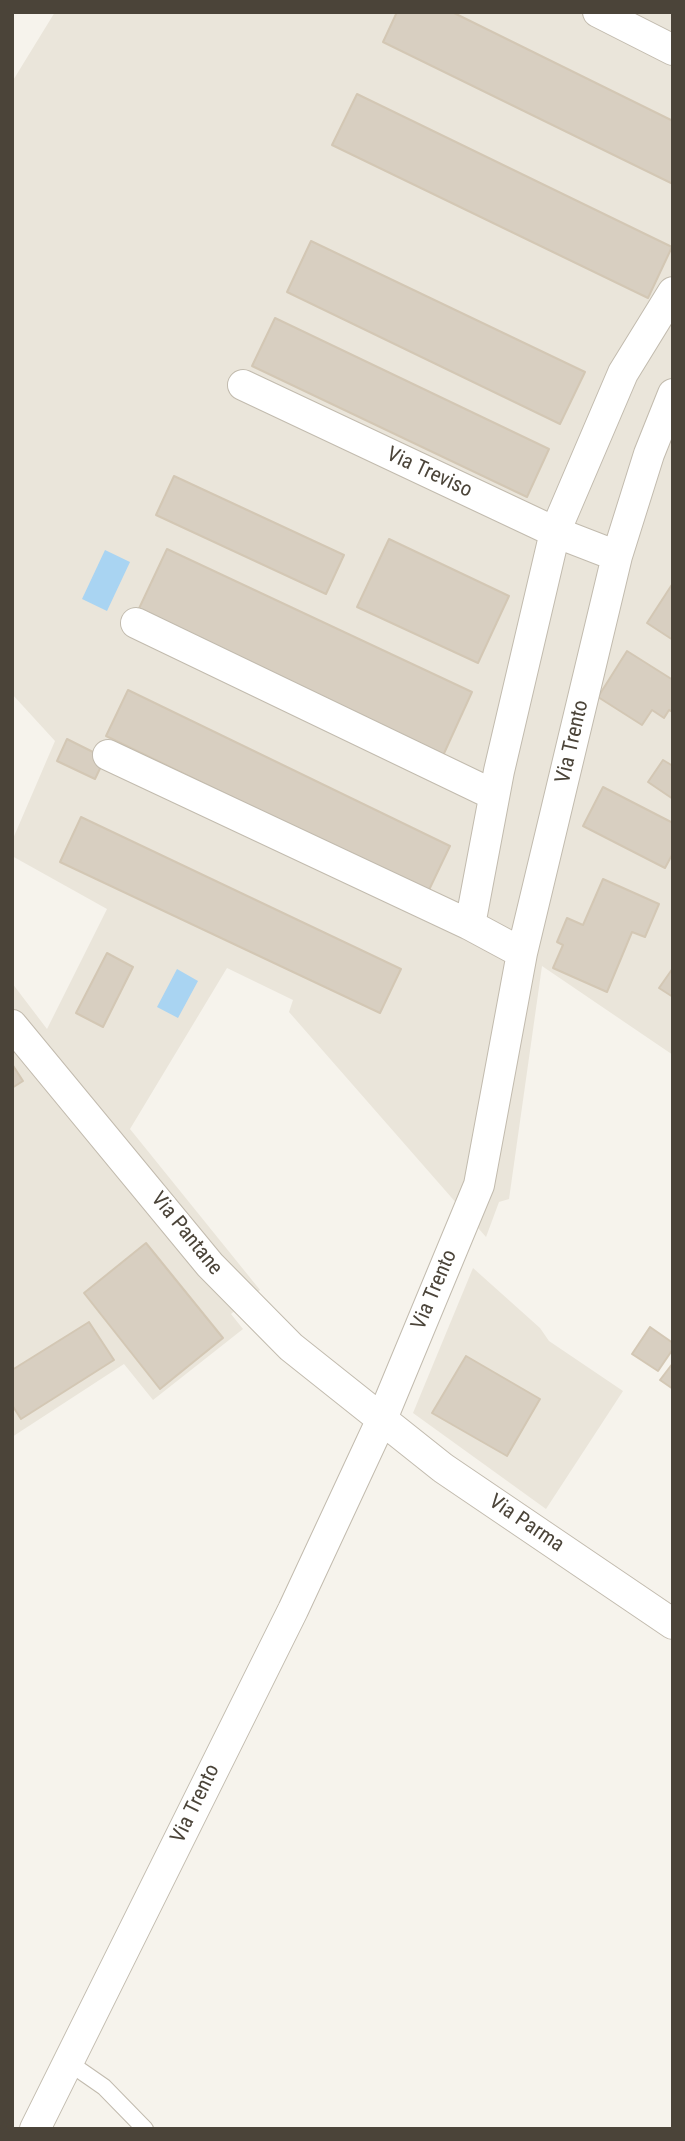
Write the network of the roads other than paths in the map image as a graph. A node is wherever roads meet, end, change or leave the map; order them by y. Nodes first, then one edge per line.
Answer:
1 (606, 14) edge
2 (673, 50) edge
3 (673, 292) edge
4 (243, 385) dead end
5 (673, 394) edge
6 (555, 532) junction
7 (617, 556) junction
8 (136, 623) dead end
9 (107, 755) dead end
10 (494, 795) junction
11 (470, 925) junction
12 (522, 953) junction
13 (12, 1025) edge
14 (381, 1421) junction
15 (673, 1624) edge
16 (68, 2062) junction
17 (35, 2129) edge
18 (145, 2129) edge

1 - 2 street
3 - 6 street
4 - 6 street, Via Treviso
5 - 7 street, Via Trento
6 - 7 street, Via Treviso
6 - 10 street
7 - 12 street, Via Trento
8 - 10 street
9 - 11 street
10 - 11 street
11 - 12 street
12 - 14 street, Via Trento
13 - 14 street, Via Pantane
14 - 15 street, Via Parma
14 - 16 street, Via Trento
16 - 17 street, Via Trento
16 - 18 lane

